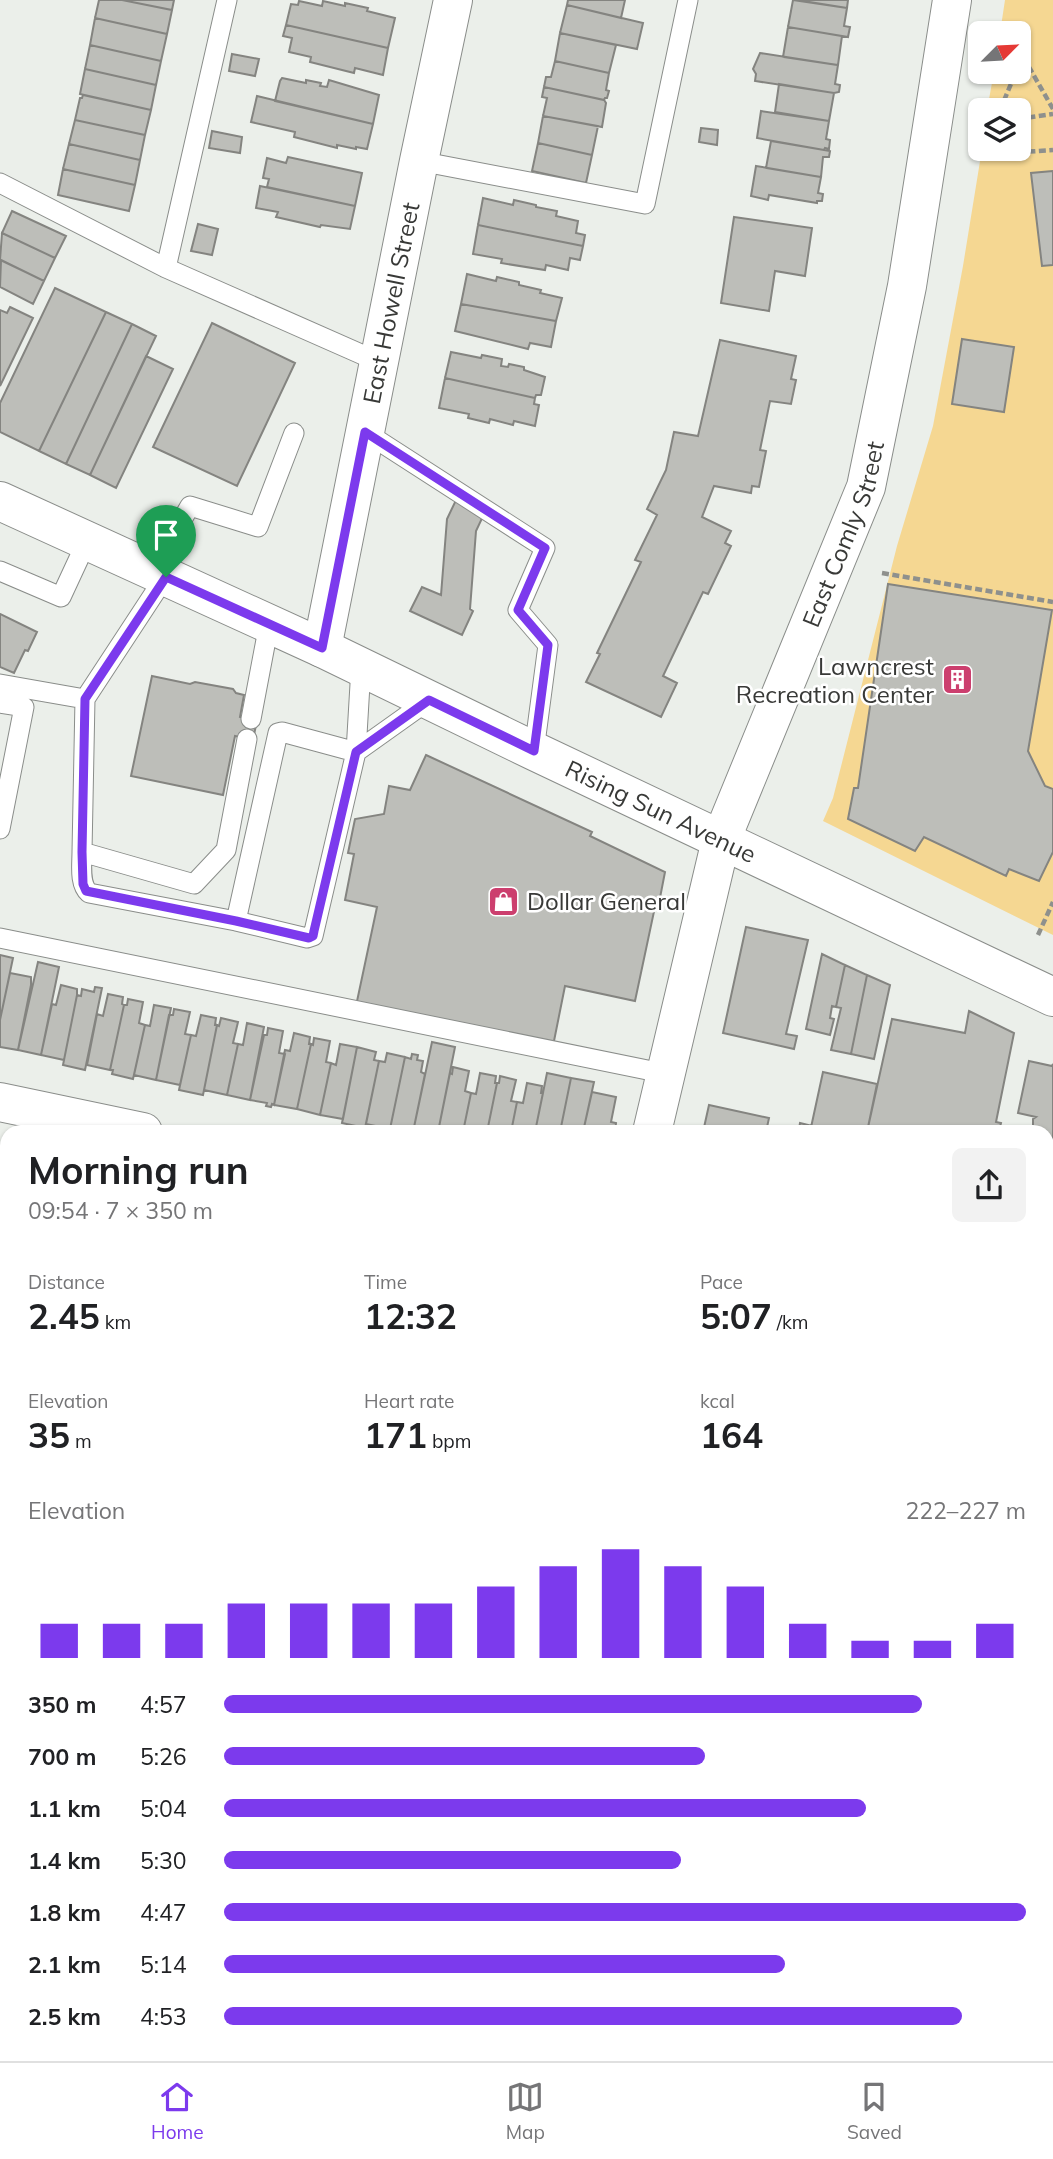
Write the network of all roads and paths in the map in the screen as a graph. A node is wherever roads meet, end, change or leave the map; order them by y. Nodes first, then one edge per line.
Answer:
1 (227, 0) edge
2 (688, 0) edge
3 (951, 0) edge
4 (447, 1) edge
5 (1031, 71) edge
6 (1053, 111) edge
7 (1031, 116) edge
8 (1053, 150) edge
9 (1031, 151) edge
10 (419, 161) junction
11 (0, 183) edge
12 (166, 268) junction
13 (379, 362) junction
14 (365, 432) junction
15 (294, 433) dead end
16 (0, 501) edge
17 (87, 541) junction
18 (0, 571) edge
19 (882, 573) dead end
20 (159, 574) junction
21 (1053, 602) edge
22 (269, 624) junction
23 (322, 648) junction
24 (361, 667) junction
25 (0, 684) edge
26 (85, 699) junction
27 (429, 700) junction
28 (0, 703) edge
29 (251, 719) dead end
30 (247, 739) dead end
31 (534, 751) junction
32 (356, 752) junction
33 (0, 830) edge
34 (721, 840) junction
35 (82, 852) junction
36 (1053, 902) edge
37 (236, 921) junction
38 (1038, 935) dead end
39 (0, 938) edge
40 (1053, 997) edge
41 (667, 1074) junction
42 (0, 1102) edge
43 (110, 1125) edge
44 (654, 1125) edge

1 - 12 lane
2 - 10 lane
3 - 34 street, East Comly Street
4 - 10 street, East Howell Street
5 - 6 path
6 - 7 path
8 - 9 path
10 - 13 street, East Howell Street
11 - 12 lane
12 - 13 lane
13 - 14 street, East Howell Street
14 - 23 street, East Howell Street
14 - 31 lane
15 - 20 lane
16 - 17 street, Rising Sun Avenue
17 - 18 lane
17 - 20 street, Rising Sun Avenue
19 - 21 path
20 - 22 street, Rising Sun Avenue
20 - 26 lane
22 - 23 street, Rising Sun Avenue
22 - 29 lane
23 - 24 street, Rising Sun Avenue
24 - 27 street, Rising Sun Avenue
24 - 32 lane
25 - 26 lane
26 - 35 lane
27 - 31 street, Rising Sun Avenue
27 - 32 lane
28 - 33 lane
30 - 35 lane
31 - 34 street, Rising Sun Avenue
32 - 37 lane
32 - 37 lane
34 - 40 street, Rising Sun Avenue
34 - 41 street, East Comly Street
35 - 37 lane
36 - 38 path
39 - 41 lane
41 - 44 street, East Comly Street
42 - 43 street

